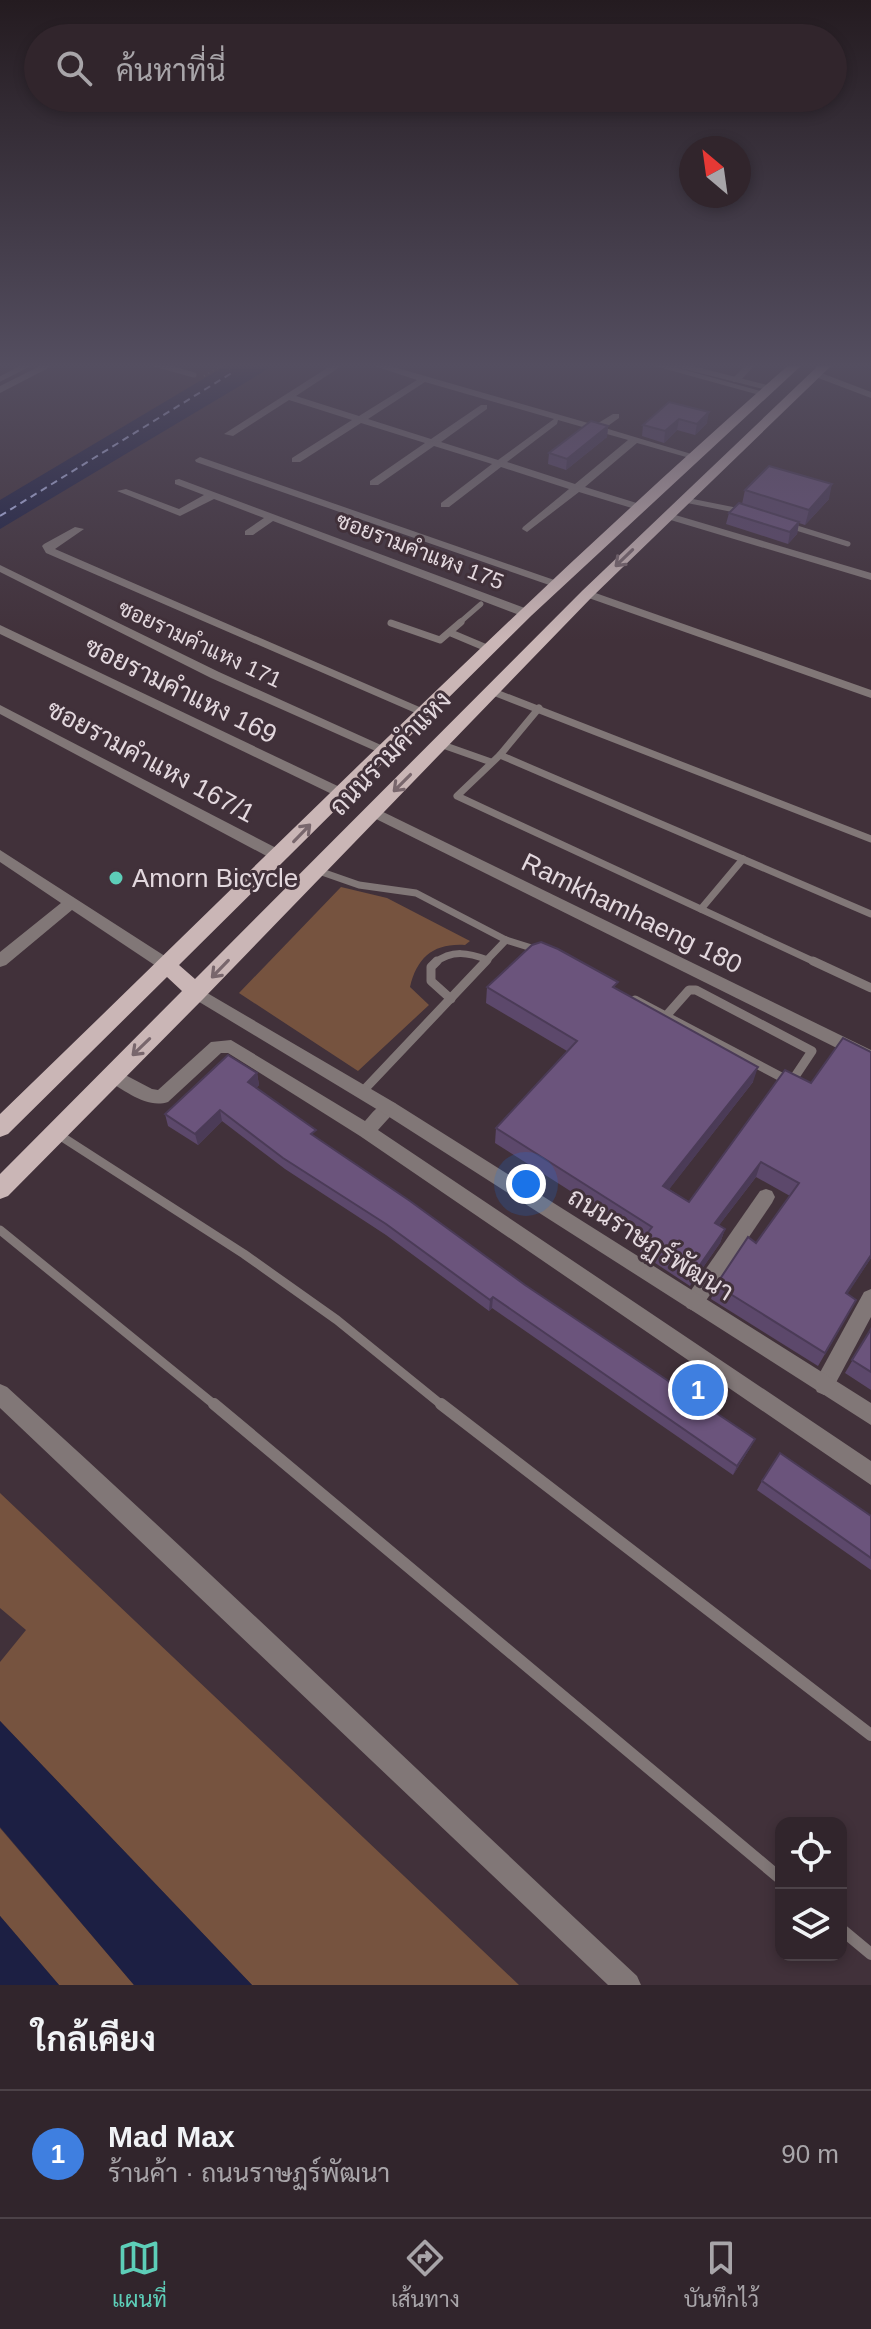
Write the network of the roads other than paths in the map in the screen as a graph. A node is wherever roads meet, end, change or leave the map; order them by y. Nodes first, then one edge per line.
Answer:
1 (303, 456) edge
2 (415, 456) edge
3 (477, 456) edge
4 (510, 456) edge
5 (616, 456) edge
6 (693, 456) edge
7 (730, 456) edge
8 (200, 460) dead end
9 (296, 460) dead end
10 (500, 463) junction
11 (179, 482) dead end
12 (374, 483) dead end
13 (577, 487) junction
14 (122, 491) dead end
15 (213, 495) junction
16 (642, 504) junction
17 (445, 505) dead end
18 (675, 508) junction
19 (751, 514) edge
20 (272, 517) junction
21 (625, 520) junction
22 (779, 523) edge
23 (655, 528) junction
24 (79, 529) dead end
25 (527, 529) dead end
26 (249, 533) dead end
27 (848, 544) dead end
28 (0, 568) edge
29 (871, 577) edge
30 (556, 584) junction
31 (587, 594) junction
32 (481, 604) dead end
33 (526, 613) junction
34 (391, 623) dead end
35 (0, 629) edge
36 (451, 633) junction
37 (489, 649) junction
38 (490, 691) junction
39 (871, 694) edge
40 (539, 708) junction
41 (0, 709) edge
42 (425, 712) junction
43 (440, 744) junction
44 (385, 750) junction
45 (500, 755) junction
46 (491, 762) junction
47 (341, 793) junction
48 (373, 812) junction
49 (871, 839) edge
50 (0, 855) edge
51 (279, 856) junction
52 (743, 859) junction
53 (315, 869) junction
54 (71, 903) junction
55 (701, 909) junction
56 (871, 914) edge
57 (506, 940) junction
58 (550, 954) edge
59 (488, 960) junction
60 (0, 961) edge
61 (165, 964) junction
62 (870, 985) edge
63 (197, 993) junction
64 (625, 994) edge
65 (451, 999) junction
66 (666, 1016) junction
67 (871, 1058) edge
68 (112, 1075) junction
69 (362, 1092) junction
70 (389, 1108) junction
71 (0, 1128) edge
72 (366, 1131) junction
73 (56, 1132) junction
74 (0, 1189) edge
75 (766, 1197) dead end
76 (0, 1230) edge
77 (871, 1298) edge
78 (694, 1302) junction
79 (824, 1385) junction
80 (0, 1394) edge
81 (871, 1415) edge
82 (871, 1474) edge
83 (871, 1735) edge
84 (775, 1874) edge
85 (847, 1934) edge
86 (871, 1954) edge
87 (628, 1985) edge

1 - 9 street
2 - 12 street
3 - 10 street
4 - 10 street
5 - 13 street
6 - 16 main road, ถนนรามคำแหง
7 - 18 main road, ถนนรามคำแหง
8 - 30 street
10 - 13 street
10 - 17 street
11 - 15 street, ซอยรามคำแหง 175
13 - 16 street
13 - 25 street
14 - 15 street
15 - 20 street, ซอยรามคำแหง 175
16 - 18 main road
16 - 21 main road, ถนนรามคำแหง
18 - 19 lane
18 - 23 main road, ถนนรามคำแหง
18 - 29 street
20 - 26 street
20 - 33 street, ซอยรามคำแหง 175
21 - 23 main road
21 - 30 main road, ถนนรามคำแหง
22 - 27 lane
23 -> 31 main road, ถนนรามคำแหง
24 - 42 street
28 - 44 street, ซอยรามคำแหง 171
30 - 33 main road, ถนนรามคำแหง
31 - 38 main road, ถนนรามคำแหง
31 - 39 street
32 - 36 lane
33 - 37 main road, ถนนรามคำแหง
34 - 36 lane
35 - 47 street, ซอยรามคำแหง 169
36 - 37 lane
37 - 42 main road, ถนนรามคำแหง
38 - 40 lane
38 - 43 main road, ถนนรามคำแหง
40 - 45 lane
40 - 49 lane
41 - 51 street, ซอยรามคำแหง 167/1
42 - 44 main road, ถนนรามคำแหง
43 - 46 lane
43 -> 48 main road, ถนนรามคำแหง
44 - 47 main road, ถนนรามคำแหง
45 - 46 lane
45 - 52 lane
46 - 55 lane
51 -> 47 main road, ถนนรามคำแหง
48 - 53 main road, ถนนรามคำแหง
48 - 67 street, Ramkhamhaeng 180
50 - 54 street
51 - 61 main road, ถนนรามคำแหง
52 - 55 lane
52 - 56 lane
53 - 57 lane
53 -> 63 main road, ถนนรามคำแหง
54 - 60 street
54 - 61 street
55 - 62 lane
57 - 58 lane
57 - 59 lane
59 - 65 lane
59 - 65 lane
61 - 63 main road
61 - 71 main road, ถนนรามคำแหง
63 -> 68 main road, ถนนรามคำแหง
63 - 69 street, ถนนราษฏร์พัฒนา
64 - 66 lane
65 - 69 lane
66 - 66 lane
68 - 72 street
68 - 73 main road, ถนนรามคำแหง
69 - 70 street, ถนนราษฏร์พัฒนา
70 - 72 street
70 - 78 street, ถนนราษฏร์พัฒนา
72 - 82 street
73 - 74 main road, ถนนรามคำแหง
73 - 83 lane
75 - 78 street
76 - 84 lane
77 - 79 street
78 - 79 street, ถนนราษฏร์พัฒนา
79 - 81 street, ถนนราษฏร์พัฒนา
80 - 87 street
85 - 86 lane

